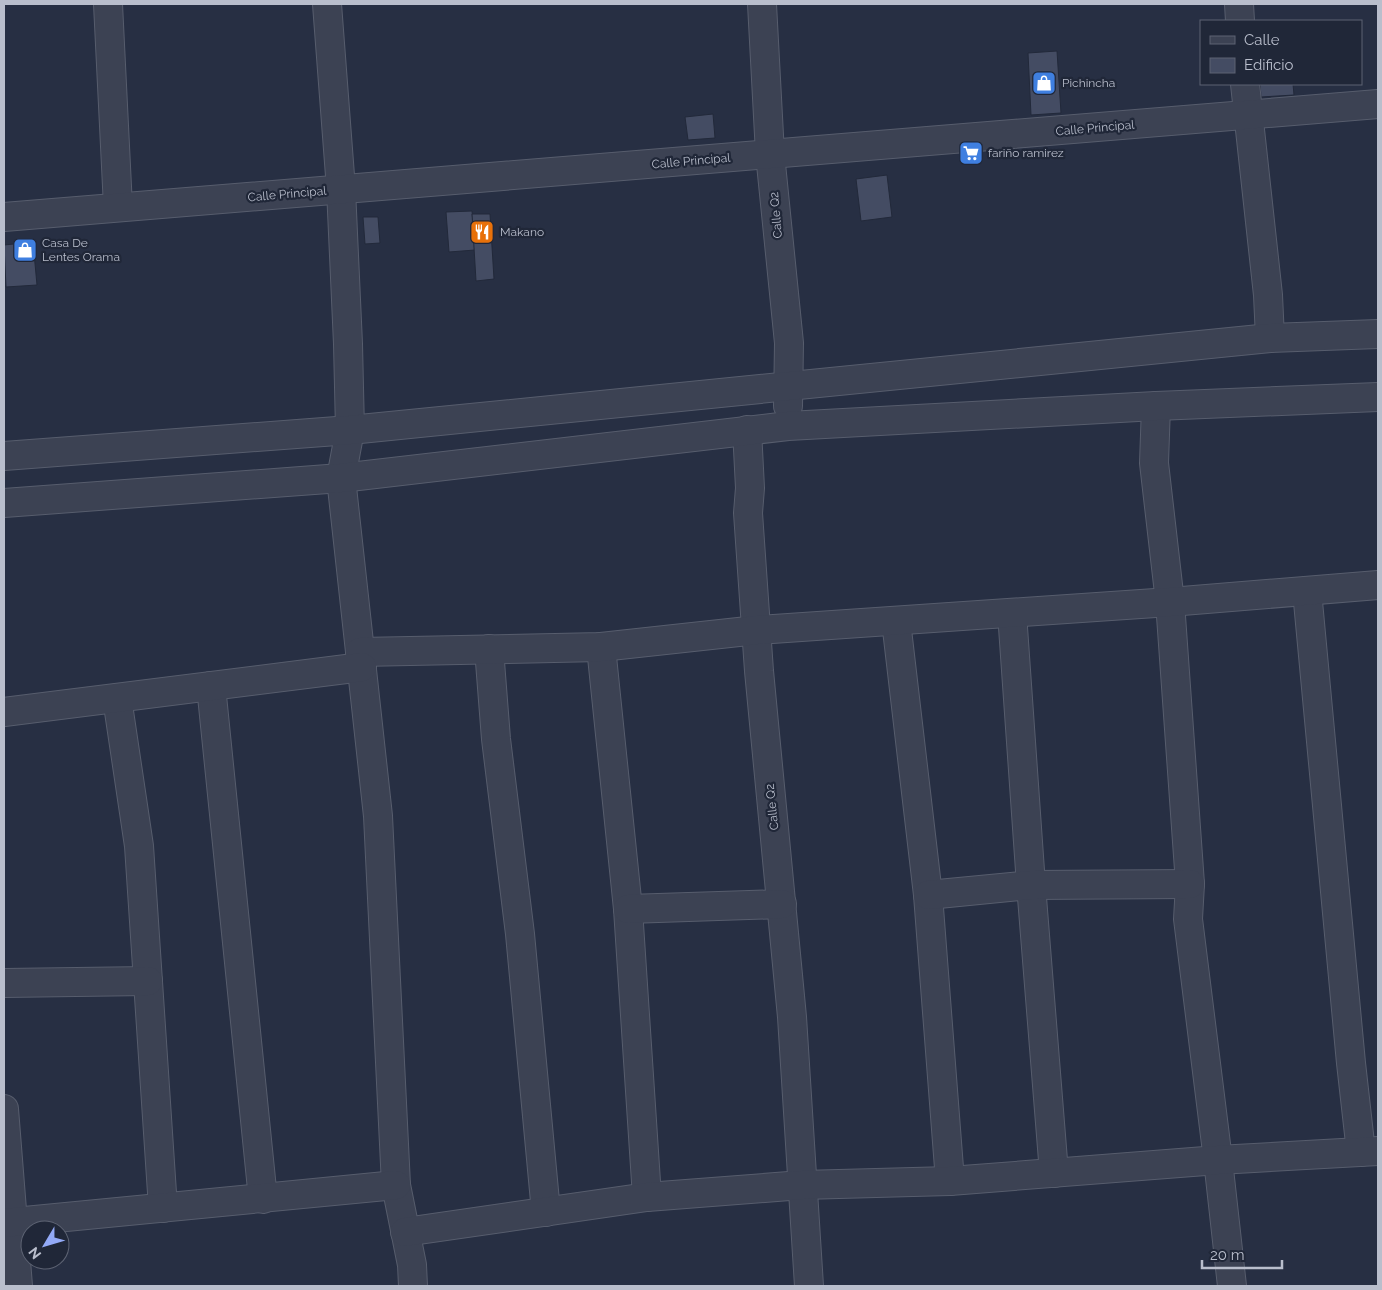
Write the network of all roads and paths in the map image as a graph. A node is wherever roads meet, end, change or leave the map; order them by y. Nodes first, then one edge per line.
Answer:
1 (108, 4) edge
2 (327, 4) edge
3 (762, 4) edge
4 (1239, 4) edge
5 (1240, 20) edge
6 (1246, 85) edge
7 (1378, 104) edge
8 (1248, 115) junction
9 (770, 154) junction
10 (342, 189) junction
11 (118, 207) junction
12 (4, 217) edge
13 (1378, 334) edge
14 (1270, 338) junction
15 (788, 387) junction
16 (1378, 397) edge
17 (1156, 406) junction
18 (788, 426) junction
19 (350, 430) junction
20 (747, 430) junction
21 (4, 456) edge
22 (341, 478) junction
23 (4, 503) edge
24 (1378, 585) edge
25 (1307, 591) junction
26 (1170, 602) junction
27 (1012, 613) junction
28 (896, 621) junction
29 (757, 630) junction
30 (601, 647) junction
31 (489, 650) junction
32 (361, 660) junction
33 (211, 686) junction
34 (117, 698) junction
35 (4, 712) edge
36 (1190, 884) junction
37 (1031, 885) junction
38 (928, 895) junction
39 (782, 904) junction
40 (628, 909) junction
41 (148, 981) junction
42 (4, 983) edge
43 (4, 1109) edge
44 (1370, 1151) edge
45 (1218, 1160) junction
46 (1054, 1173) junction
47 (950, 1181) junction
48 (802, 1184) junction
49 (396, 1185) junction
50 (648, 1197) junction
51 (264, 1199) junction
52 (163, 1208) junction
53 (546, 1212) junction
54 (9, 1223) edge
55 (406, 1232) junction
56 (18, 1286) edge
57 (414, 1286) edge
58 (809, 1286) edge
59 (1232, 1286) edge

1 - 11 street
2 - 10 street
3 - 9 street, Calle Q2
4 - 5 street
6 - 8 street
7 - 8 street, Calle Principal
8 - 9 street, Calle Principal
8 - 14 street
9 - 10 street, Calle Principal
9 - 15 street, Calle Q2
10 - 11 street, Calle Principal
10 - 19 street
11 - 12 street, Calle Principal
13 - 14 street
14 - 15 street
15 - 18 street, Calle Q2
15 - 19 street
16 - 17 street
17 - 18 street
17 - 26 street
18 - 20 street
19 - 21 street
19 - 22 street
20 - 22 street
20 - 29 street, Calle Q2
22 - 23 street
22 - 32 street
24 - 25 street
25 - 26 street
25 - 44 street
26 - 27 street
26 - 36 street
27 - 28 street
27 - 37 street
28 - 29 street
28 - 38 street
29 - 30 street
29 - 39 street, Calle Q2
30 - 31 street
30 - 40 street
31 - 32 street
31 - 53 street
32 - 33 street
32 - 49 street
33 - 34 street
33 - 51 street
34 - 35 street
34 - 41 street
36 - 37 street
36 - 45 street
37 - 38 street
37 - 46 street
38 - 47 street
39 - 40 street
39 - 48 street, Calle Q2
40 - 50 street
41 - 42 street
41 - 52 street
43 - 54 street
44 - 45 street
45 - 46 street
45 - 59 street
46 - 47 street
47 - 48 street
48 - 50 street
48 - 58 street, Calle Q2
49 - 51 street
49 - 55 street
50 - 53 street
51 - 52 street
52 - 54 street
53 - 55 street
54 - 56 street
55 - 57 street

